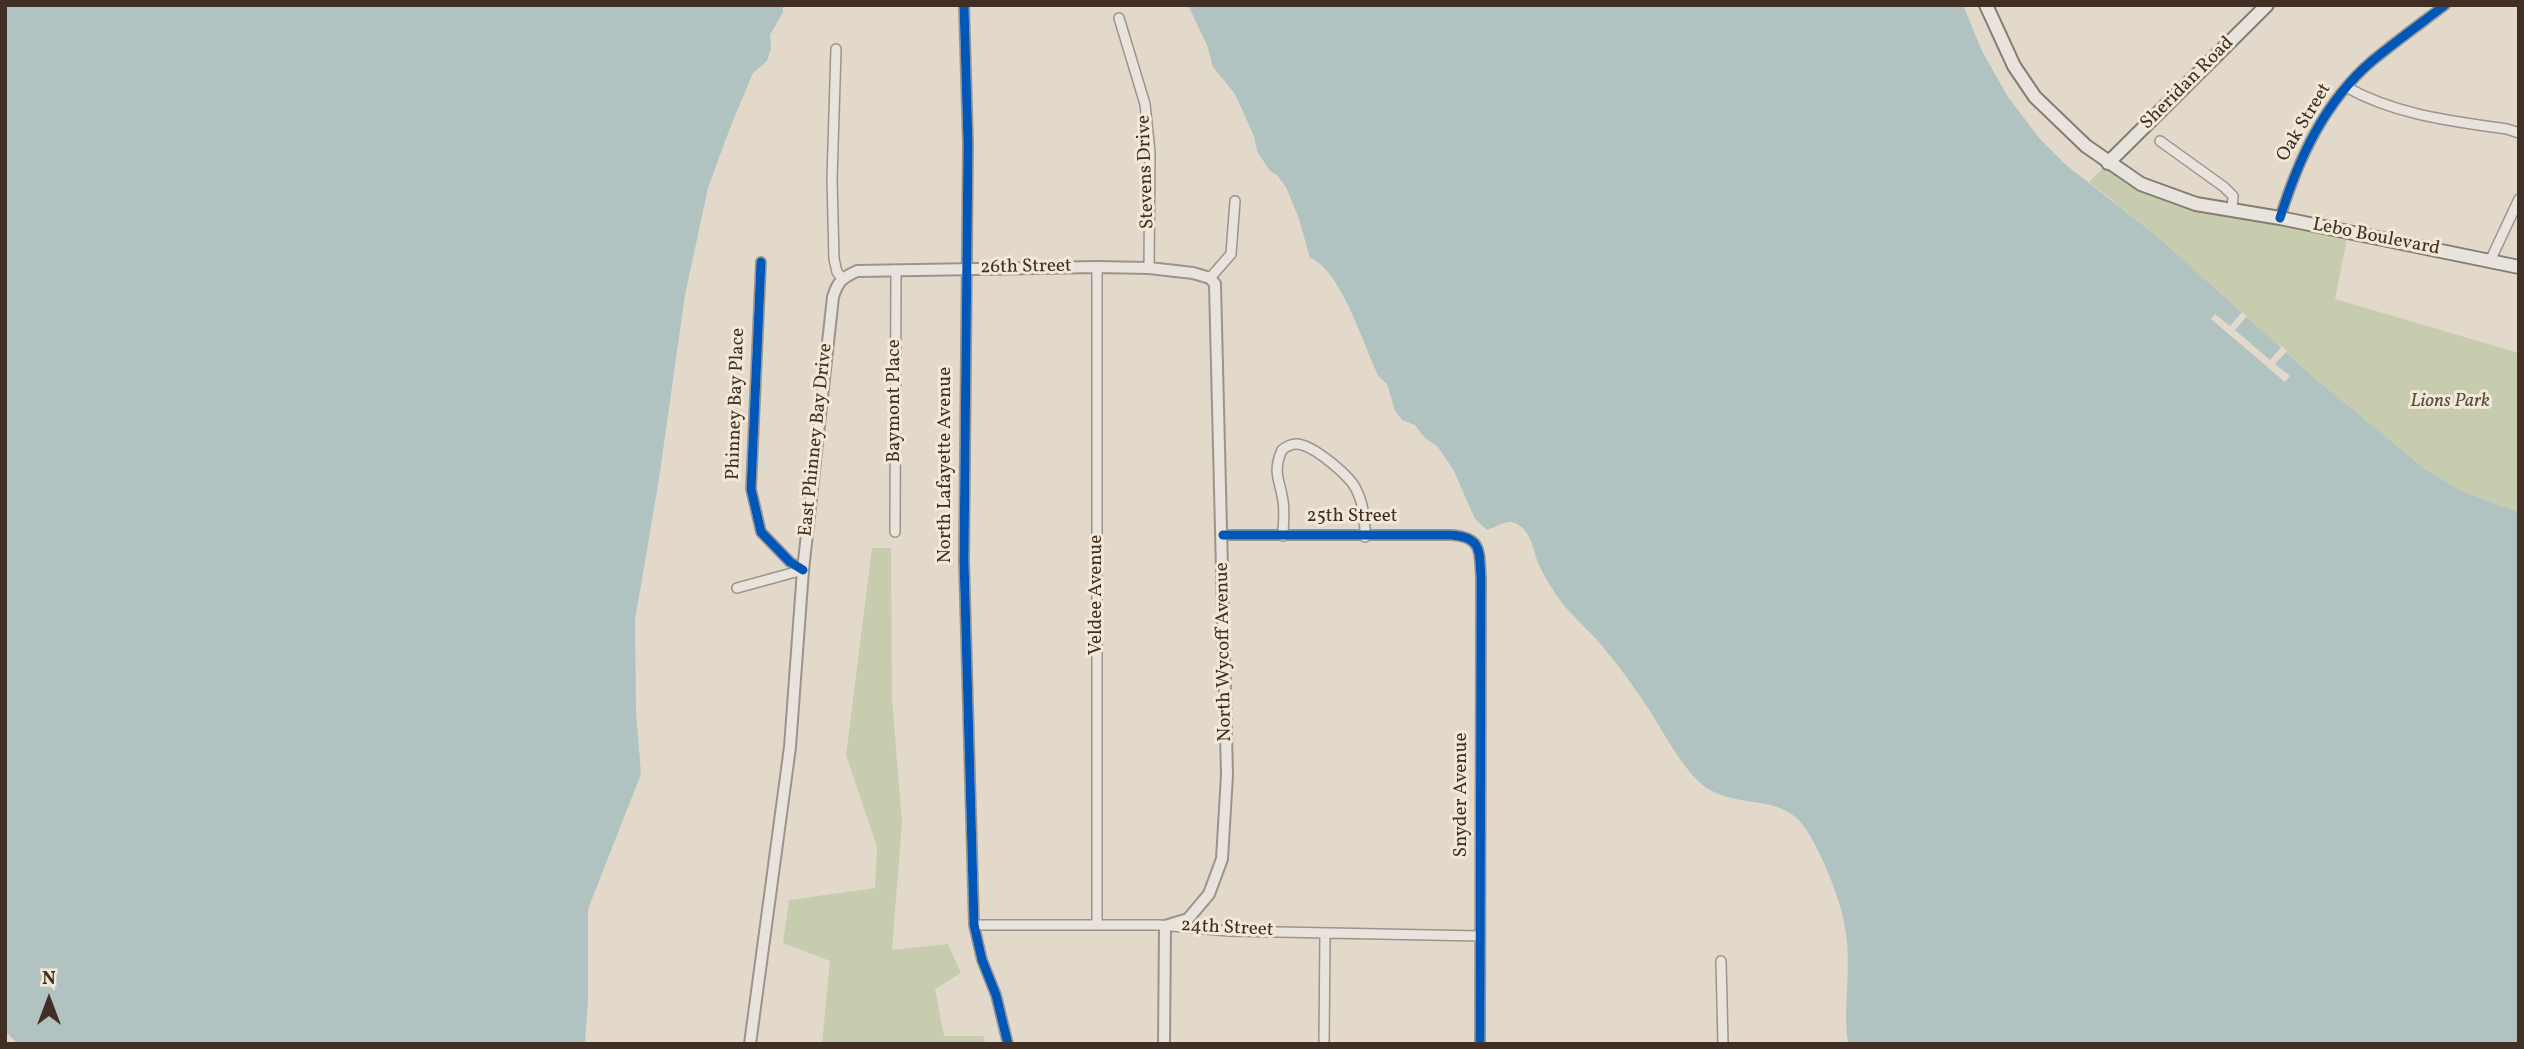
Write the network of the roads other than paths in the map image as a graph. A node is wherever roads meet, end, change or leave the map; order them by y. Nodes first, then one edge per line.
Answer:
1 (964, 5) edge
2 (1986, 5) edge
3 (2267, 5) edge
4 (2445, 5) edge
5 (1119, 18) dead end
6 (836, 49) dead end
7 (2346, 87) junction
8 (2519, 133) edge
9 (2160, 141) dead end
10 (2108, 163) junction
11 (2519, 199) edge
12 (1235, 201) dead end
13 (2232, 211) junction
14 (2280, 218) junction
15 (2490, 261) junction
16 (761, 262) dead end
17 (1097, 267) junction
18 (2519, 267) edge
19 (967, 268) junction
20 (1149, 268) junction
21 (896, 270) junction
22 (842, 278) junction
23 (1210, 278) junction
24 (895, 532) dead end
25 (1223, 535) junction
26 (1283, 536) junction
27 (1365, 537) junction
28 (1477, 546) joint
29 (803, 570) junction
30 (737, 588) dead end
31 (1097, 924) junction
32 (974, 925) junction
33 (1165, 926) junction
34 (1325, 933) junction
35 (1480, 936) junction
36 (1721, 961) dead end
37 (750, 1044) edge
38 (1008, 1044) edge
39 (1164, 1044) edge
40 (1324, 1044) edge
41 (1480, 1044) edge
42 (1723, 1044) edge

1 - 19 street, North Lafayette Avenue
2 - 10 main road, Lebo Boulevard
3 - 10 main road, Sheridan Road
4 - 7 street, Oak Street
5 - 20 street, Stevens Drive
6 - 22 street
7 - 8 street
7 - 14 street, Oak Street
9 - 13 street
10 - 13 main road, Lebo Boulevard
11 - 15 street
12 - 23 street
13 - 14 main road, Lebo Boulevard
14 - 15 main road, Lebo Boulevard
15 - 18 main road, Lebo Boulevard
16 - 29 street, Phinney Bay Place
17 - 19 street, 26th Street
17 - 20 street, 26th Street
17 - 31 street, Veldee Avenue
19 - 21 street, 26th Street
19 - 32 street, North Lafayette Avenue
20 - 23 street, 26th Street
21 - 22 street, 26th Street
21 - 24 street, Baymont Place
22 - 29 street, East Phinney Bay Drive
23 - 25 street, North Wycoff Avenue
25 - 26 street, 25th Street
25 - 33 street, North Wycoff Avenue
26 - 27 street, 25th Street
26 - 27 street
27 - 28 street, 25th Street
28 - 35 street, Snyder Avenue
29 - 30 street
29 - 37 street, East Phinney Bay Drive
31 - 32 street, 24th Street
31 - 33 street, 24th Street
32 - 38 street, North Lafayette Avenue
33 - 34 street, 24th Street
33 - 39 street
34 - 35 street, 24th Street
34 - 40 street
35 - 41 street, Snyder Avenue
36 - 42 street

